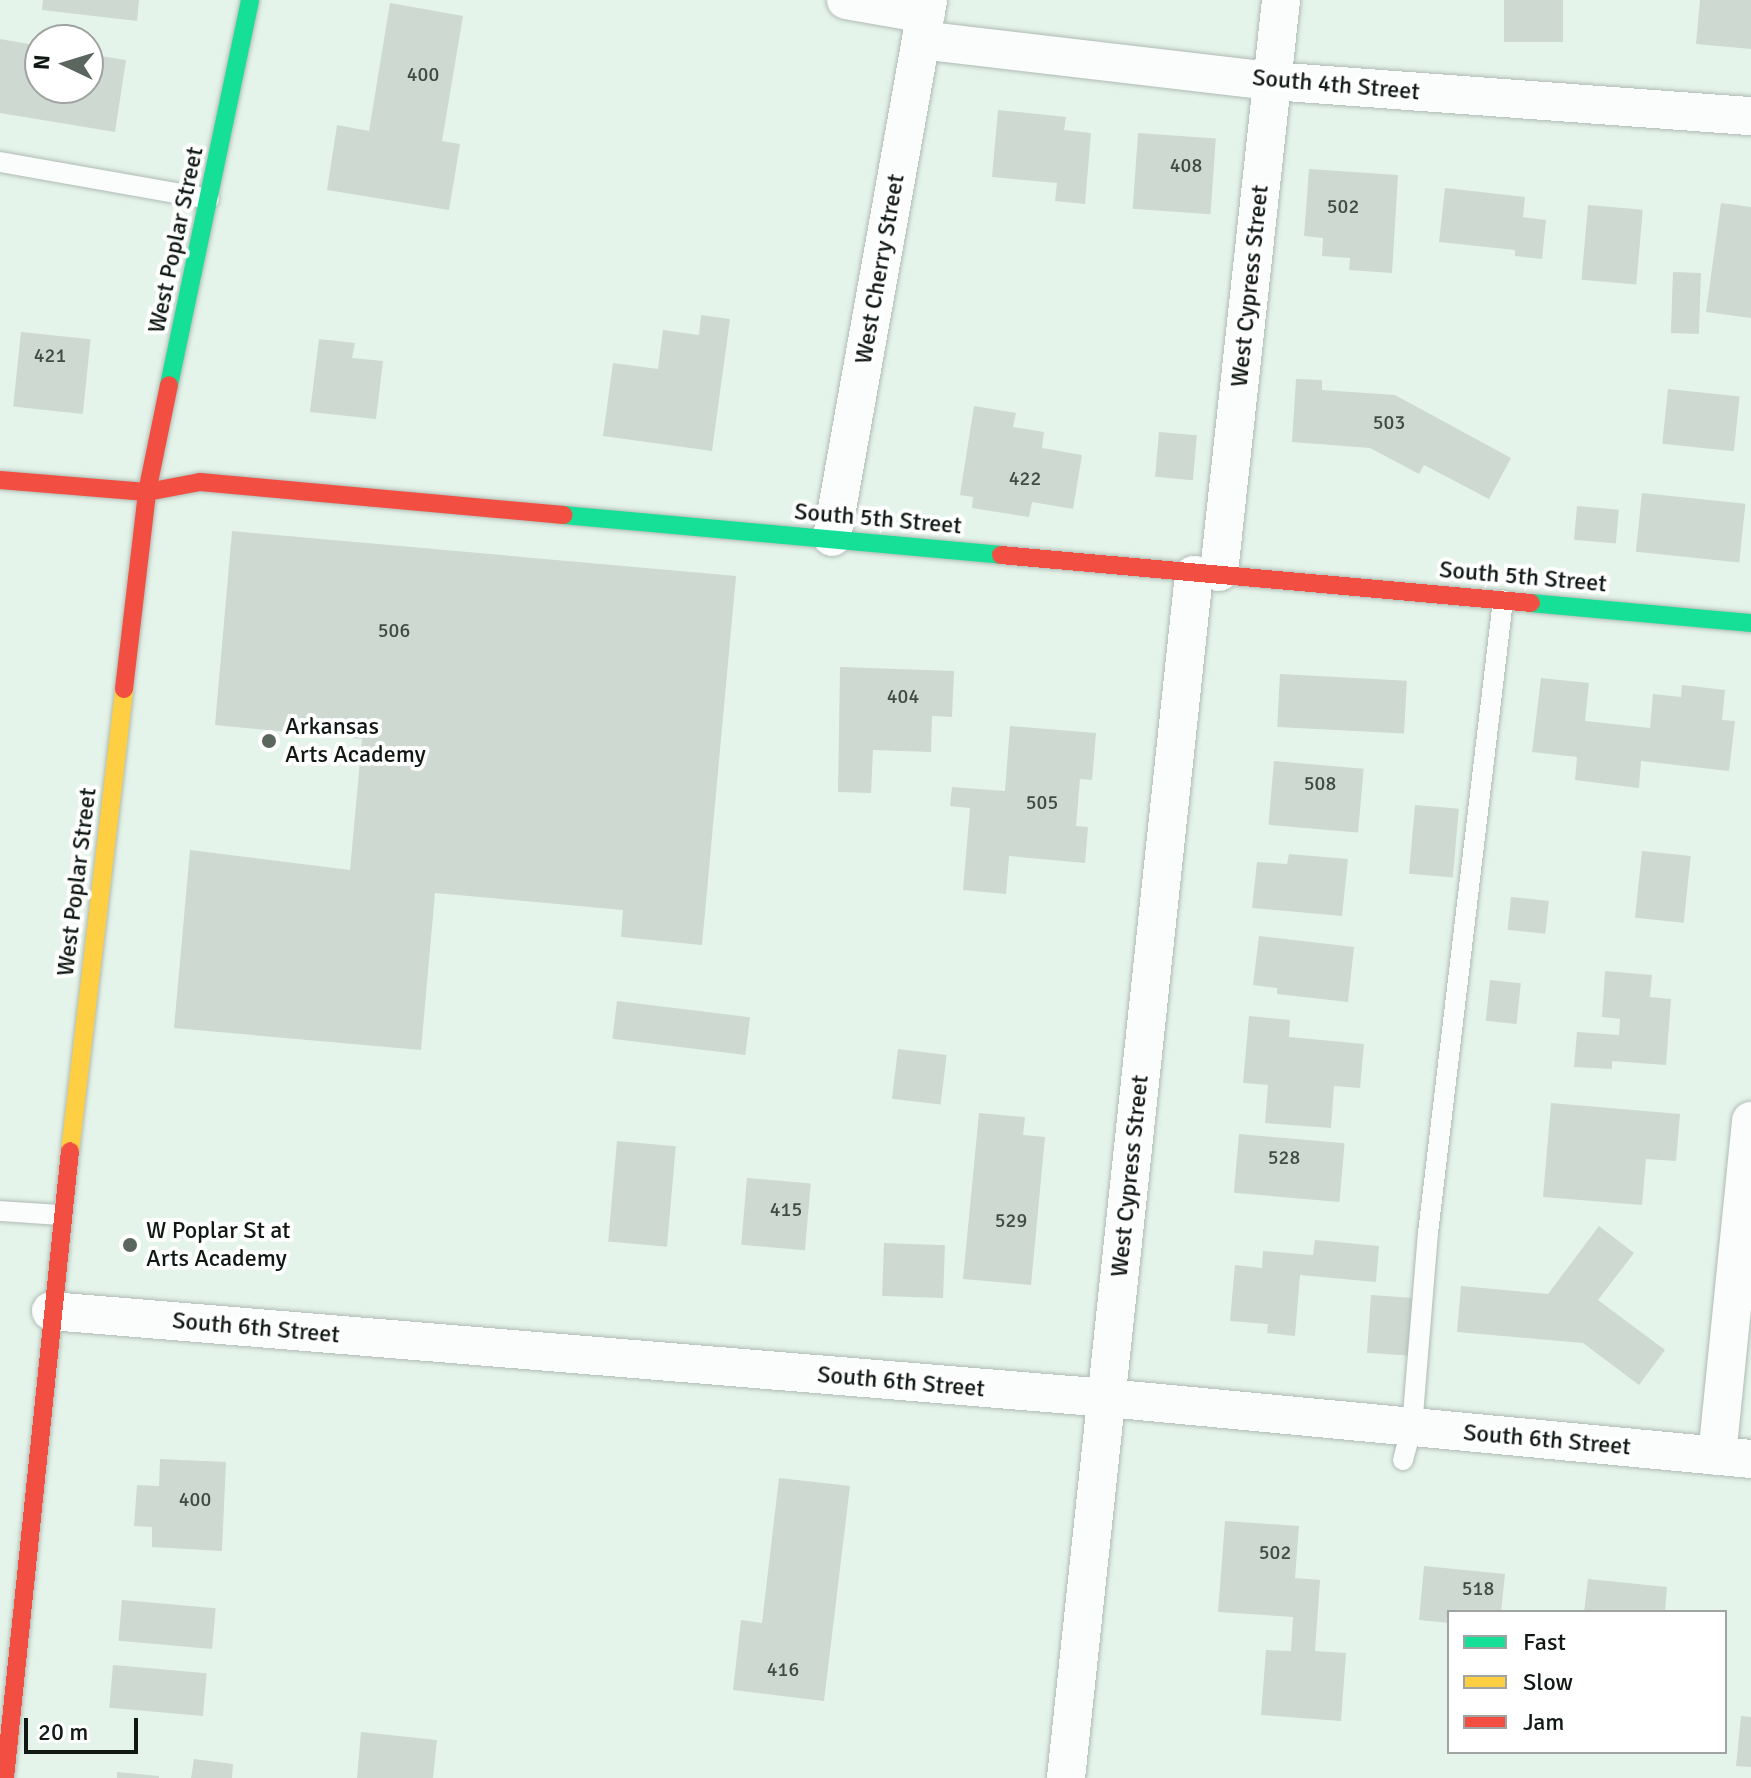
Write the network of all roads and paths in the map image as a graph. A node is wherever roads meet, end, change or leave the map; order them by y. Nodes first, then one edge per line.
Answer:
1 (250, 0) edge
2 (846, 0) edge
3 (1281, 0) edge
4 (925, 18) edge
5 (1272, 81) junction
6 (1751, 116) edge
7 (0, 162) edge
8 (209, 199) junction
9 (0, 480) edge
10 (147, 492) junction
11 (832, 537) junction
12 (1206, 574) junction
13 (1503, 600) junction
14 (1751, 623) edge
15 (1751, 1121) edge
16 (0, 1211) edge
17 (62, 1215) junction
18 (51, 1311) junction
19 (1107, 1398) junction
20 (1407, 1444) junction
21 (1734, 1458) edge
22 (5, 1778) edge
23 (1066, 1778) edge

1 - 8 street, West Poplar Street
2 - 4 street, South 4th Street
3 - 5 street, West Cypress Street
4 - 5 street, South 4th Street
4 - 11 street, West Cherry Street
5 - 6 street, South 4th Street
5 - 12 street, West Cypress Street
7 - 8 lane
8 - 10 street, West Poplar Street
9 - 10 street, South 5th Street
10 - 11 street, South 5th Street
10 - 17 street, West Poplar Street
11 - 12 street, South 5th Street
12 - 13 street, South 5th Street
12 - 19 street, West Cypress Street
13 - 14 street, South 5th Street
13 - 20 lane
15 - 21 street
16 - 17 lane
17 - 18 street, West Poplar Street
18 - 19 street, South 6th Street
18 - 22 street, West Poplar Street
19 - 20 street, South 6th Street
19 - 23 street, West Cypress Street
20 - 21 street, South 6th Street

